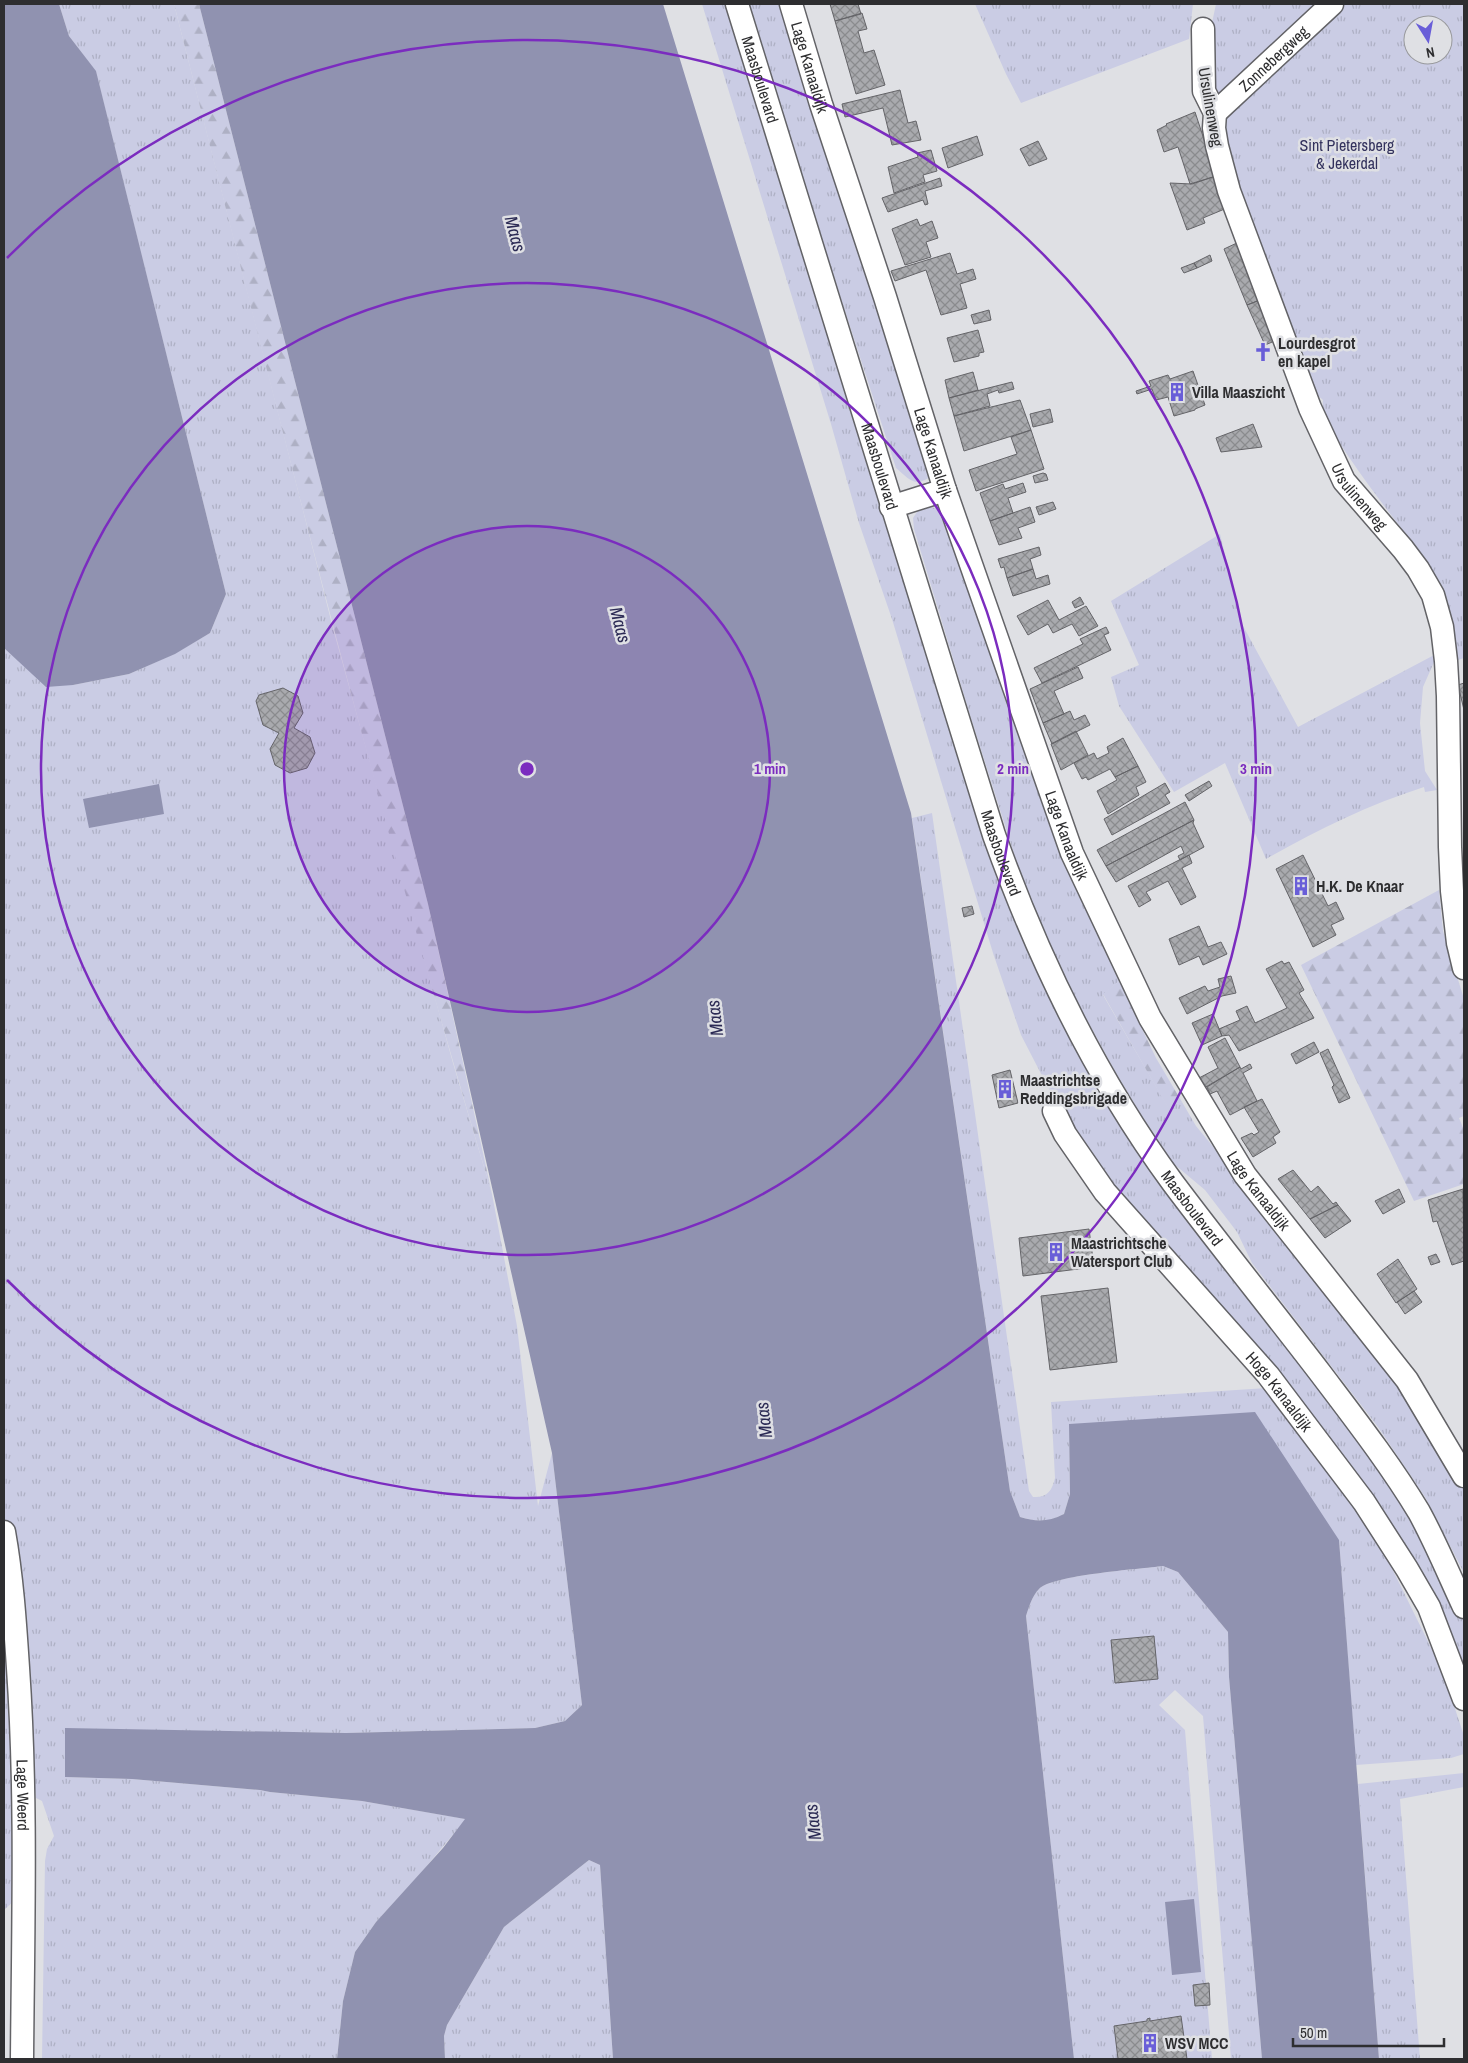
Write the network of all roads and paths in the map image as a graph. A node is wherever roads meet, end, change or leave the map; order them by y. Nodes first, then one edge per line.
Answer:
1 (737, 4) edge
2 (791, 4) edge
3 (1332, 4) edge
4 (1203, 29) dead end
5 (1215, 113) junction
6 (945, 490) junction
7 (891, 507) junction
8 (1464, 968) edge
9 (1054, 1111) dead end
10 (1464, 1476) edge
11 (4, 1532) edge
12 (1464, 1607) edge
13 (1464, 1699) edge
14 (22, 2059) edge

1 - 7 street, Maasboulevard
2 - 6 street, Lage Kanaaldijk
3 - 5 street, Zonnebergweg
4 - 5 street, Ursulinenweg
5 - 8 street, Ursulinenweg
6 - 7 street
6 - 10 street, Lage Kanaaldijk
7 - 12 street, Maasboulevard
9 - 13 street, Hoge Kanaaldijk
11 - 14 street, Lage Weerd

